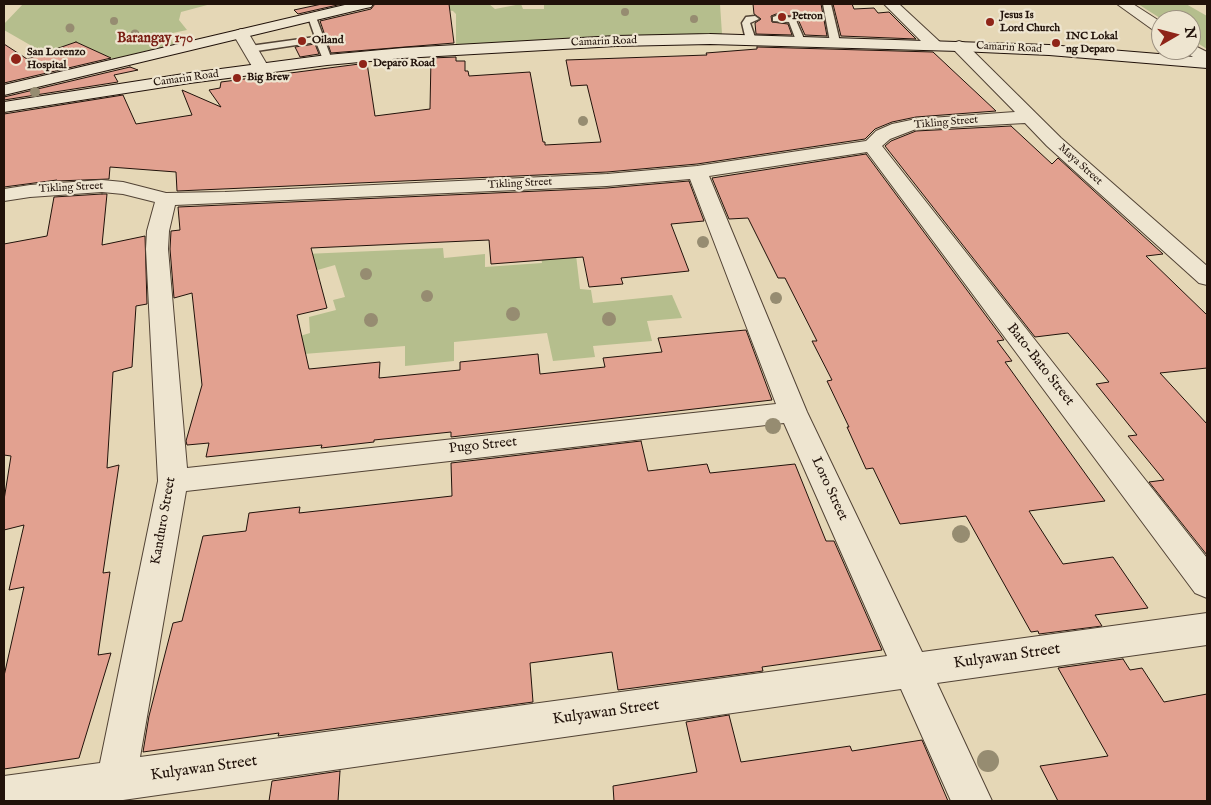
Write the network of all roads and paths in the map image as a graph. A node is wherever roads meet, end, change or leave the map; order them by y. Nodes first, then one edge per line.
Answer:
1 (366, 4) edge
2 (827, 4) edge
3 (892, 4) edge
4 (1124, 4) edge
5 (312, 16) junction
6 (755, 19) dead end
7 (776, 19) dead end
8 (1151, 22) edge
9 (241, 34) junction
10 (320, 39) junction
11 (751, 40) junction
12 (800, 41) junction
13 (835, 42) junction
14 (934, 45) junction
15 (959, 46) junction
16 (250, 49) junction
17 (327, 60) junction
18 (1207, 61) edge
19 (261, 68) junction
20 (73, 74) junction
21 (4, 90) edge
22 (74, 96) junction
23 (4, 107) edge
24 (1028, 117) junction
25 (872, 146) junction
26 (697, 172) junction
27 (4, 195) edge
28 (166, 198) junction
29 (1207, 278) edge
30 (793, 412) junction
31 (173, 480) junction
32 (1207, 583) edge
33 (1207, 629) edge
34 (912, 670) junction
35 (116, 781) junction
36 (4, 796) edge
37 (972, 801) edge

1 - 5 street
2 - 13 lane
3 - 14 street
4 - 8 street
5 - 9 street
5 - 10 lane
6 - 11 lane
7 - 12 lane
9 - 16 street
9 - 20 street
10 - 16 lane
10 - 17 lane
11 - 12 street, Camarin Road
11 - 17 street, Camarin Road
12 - 13 street, Camarin Road
13 - 14 street, Camarin Road
14 - 15 street, Camarin Road
15 - 18 street, Camarin Road
15 - 24 street, Maya Street
16 - 19 street
17 - 19 street, Camarin Road
19 - 22 street, Camarin Road
20 - 21 street
20 - 22 street
22 - 23 street, Camarin Road
24 - 25 street, Tikling Street
24 - 29 street, Maya Street
25 - 26 street, Tikling Street
25 - 32 street, Bato-Bato Street
26 - 28 street, Tikling Street
26 - 30 street, Loro Street
27 - 28 street, Tikling Street
28 - 31 street, Kanduro Street
30 - 31 street, Pugo Street
30 - 34 street, Loro Street
31 - 35 street, Kanduro Street
33 - 34 street, Kulyawan Street
34 - 35 street, Kulyawan Street
34 - 37 street, Loro Street
35 - 36 street, Kulyawan Street

